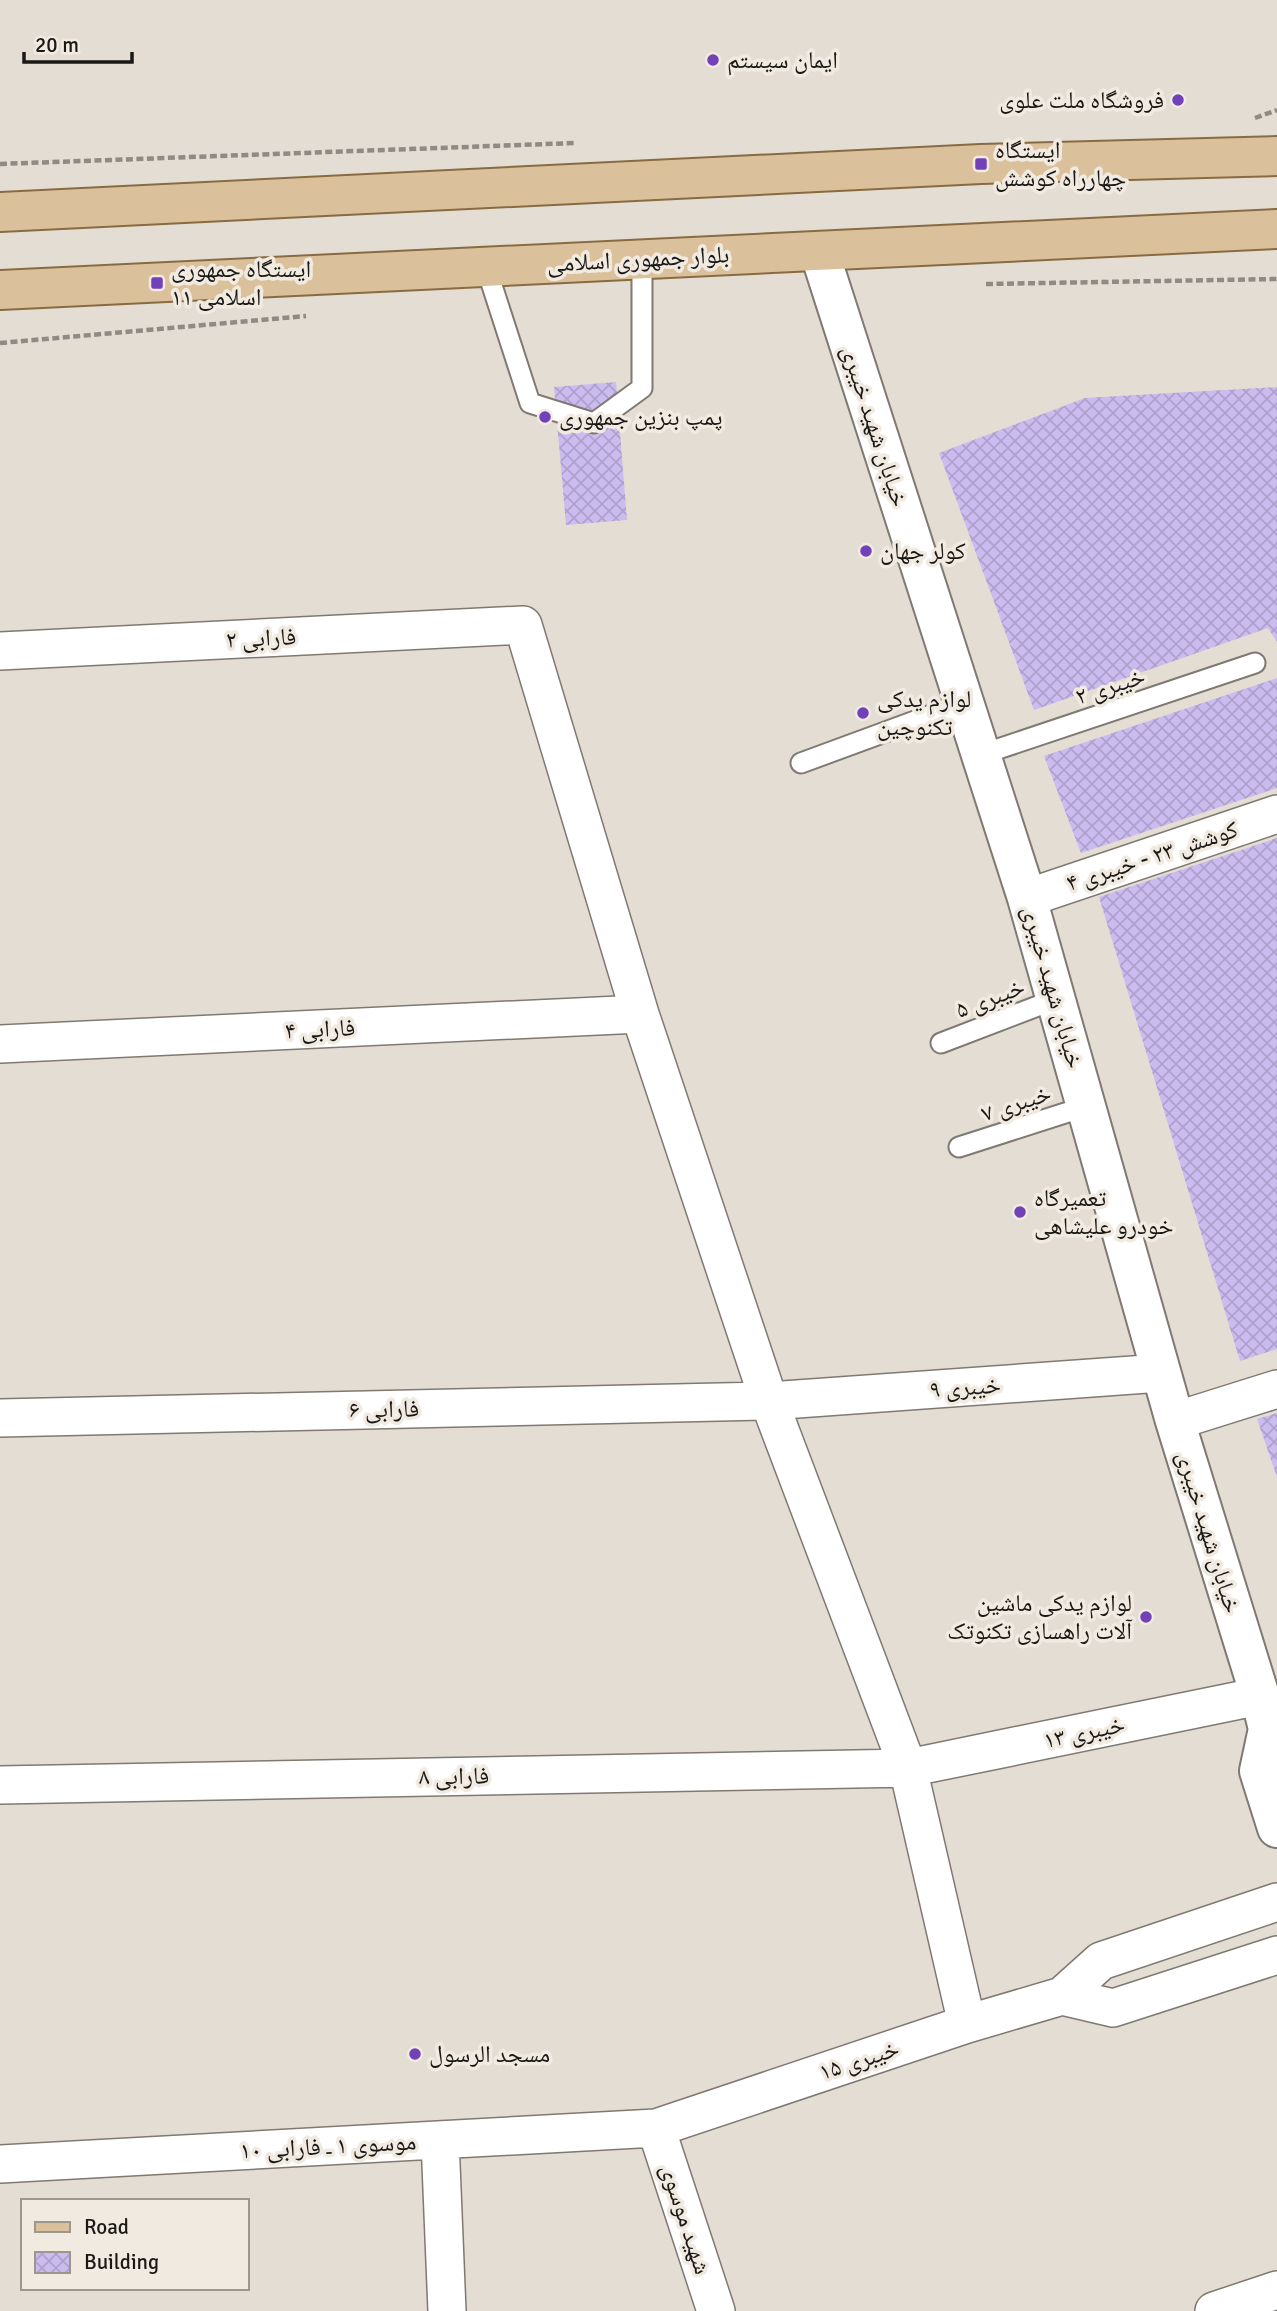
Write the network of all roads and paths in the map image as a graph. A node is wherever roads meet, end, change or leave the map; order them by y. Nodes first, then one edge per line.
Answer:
1 (1277, 140) edge
2 (1277, 156) edge
3 (1234, 157) junction
4 (0, 212) edge
5 (1269, 233) edge
6 (819, 251) junction
7 (642, 259) junction
8 (486, 267) junction
9 (0, 290) edge
10 (0, 651) edge
11 (1255, 663) dead end
12 (964, 703) junction
13 (981, 755) junction
14 (801, 763) dead end
15 (1277, 814) edge
16 (1027, 898) junction
17 (1056, 999) junction
18 (640, 1014) junction
19 (941, 1043) dead end
20 (0, 1044) edge
21 (1087, 1106) junction
22 (959, 1147) dead end
23 (1161, 1373) junction
24 (1277, 1389) edge
25 (769, 1401) junction
26 (0, 1418) edge
27 (1175, 1421) junction
28 (1268, 1721) edge
29 (908, 1768) junction
30 (0, 1785) edge
31 (1277, 1828) edge
32 (1277, 1902) edge
33 (1277, 1955) edge
34 (1062, 1996) junction
35 (967, 2025) junction
36 (656, 2128) junction
37 (440, 2140) junction
38 (0, 2164) edge
39 (1277, 2290) edge
40 (447, 2311) edge
41 (716, 2311) edge
42 (1214, 2311) edge

1 - 3 main road
2 - 3 main road
3 - 4 main road
5 - 6 main road, بلوار جمهوری اسلامی
6 - 7 main road, بلوار جمهوری اسلامی
6 - 12 street, خیابان شهید خیبری
7 - 8 main road, بلوار جمهوری اسلامی
7 - 8 lane
8 - 9 main road, بلوار جمهوری اسلامی
10 - 18 street, فارابی ۲
11 - 13 lane, خیبری ۲
12 - 13 street, خیابان شهید خیبری
12 - 14 lane
13 - 16 street, خیابان شهید خیبری
15 - 16 street, کوشش ۲۳ - خیبری ۴
16 - 17 street, خیابان شهید خیبری
17 - 19 lane, خیبری ۵
17 - 21 street, خیابان شهید خیبری
18 - 20 street, فارابی ۴
18 - 25 street
21 - 22 lane, خیبری ۷
21 - 23 street, خیابان شهید خیبری
23 - 25 street, خیبری ۹
23 - 27 street, خیابان شهید خیبری
24 - 27 street
25 - 26 street, فارابی ۶
25 - 29 street
27 - 28 street, خیابان شهید خیبری
28 - 29 street, خیبری ۱۳
28 - 31 street, خیابان شهید خیبری
29 - 30 street, فارابی ۸
29 - 35 street
32 - 34 street, خیبری ۱۵
33 - 34 street
34 - 35 street, خیبری ۱۵
35 - 36 street, خیبری ۱۵
36 - 37 street, موسوی ۱ ـ فارابی ۱۰
36 - 41 street, شهید موسوی
37 - 38 street, موسوی ۱ ـ فارابی ۱۰
37 - 40 street
39 - 42 street

